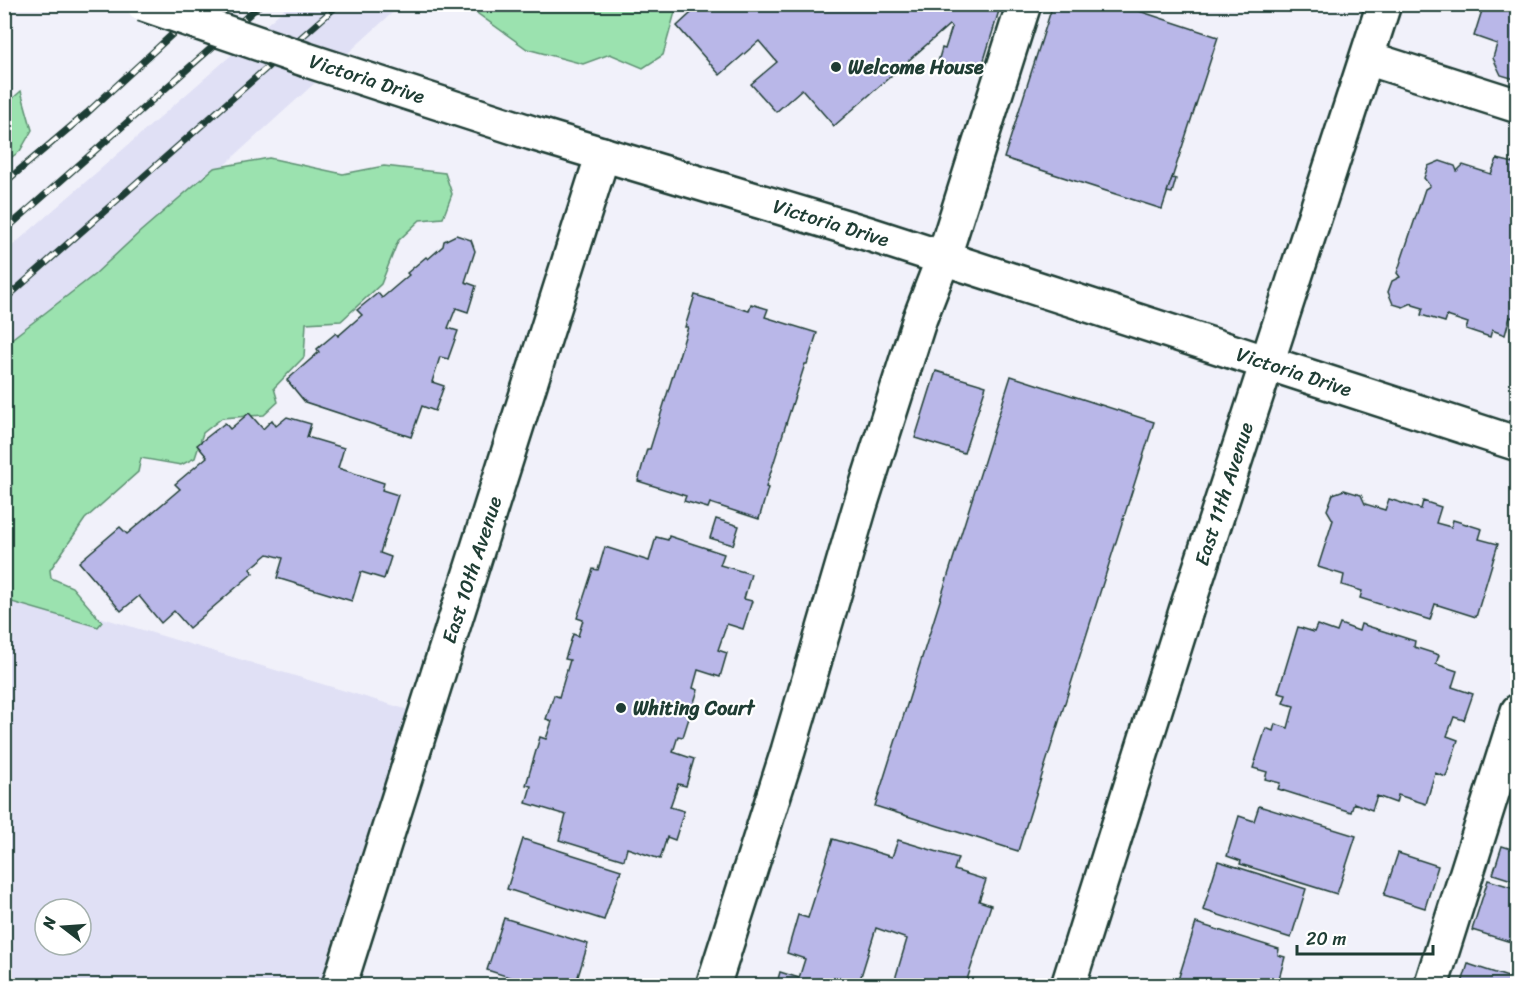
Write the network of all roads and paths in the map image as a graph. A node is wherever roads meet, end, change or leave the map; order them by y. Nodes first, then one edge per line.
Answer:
1 (144, 4) edge
2 (1024, 4) edge
3 (1384, 4) edge
4 (1367, 58) junction
5 (1518, 106) edge
6 (603, 154) junction
7 (943, 259) junction
8 (1268, 363) junction
9 (1518, 444) edge
10 (1518, 711) edge
11 (339, 986) edge
12 (713, 986) edge
13 (1068, 986) edge
14 (1431, 986) edge

1 - 6 street, Victoria Drive, bridge
2 - 7 street
3 - 4 street, East 11th Avenue
4 - 5 street
4 - 8 street, East 11th Avenue
6 - 7 street, Victoria Drive
6 - 11 street, East 10th Avenue
7 - 8 street, Victoria Drive
7 - 12 street
8 - 9 street, Victoria Drive
8 - 13 street, East 11th Avenue
10 - 14 street

